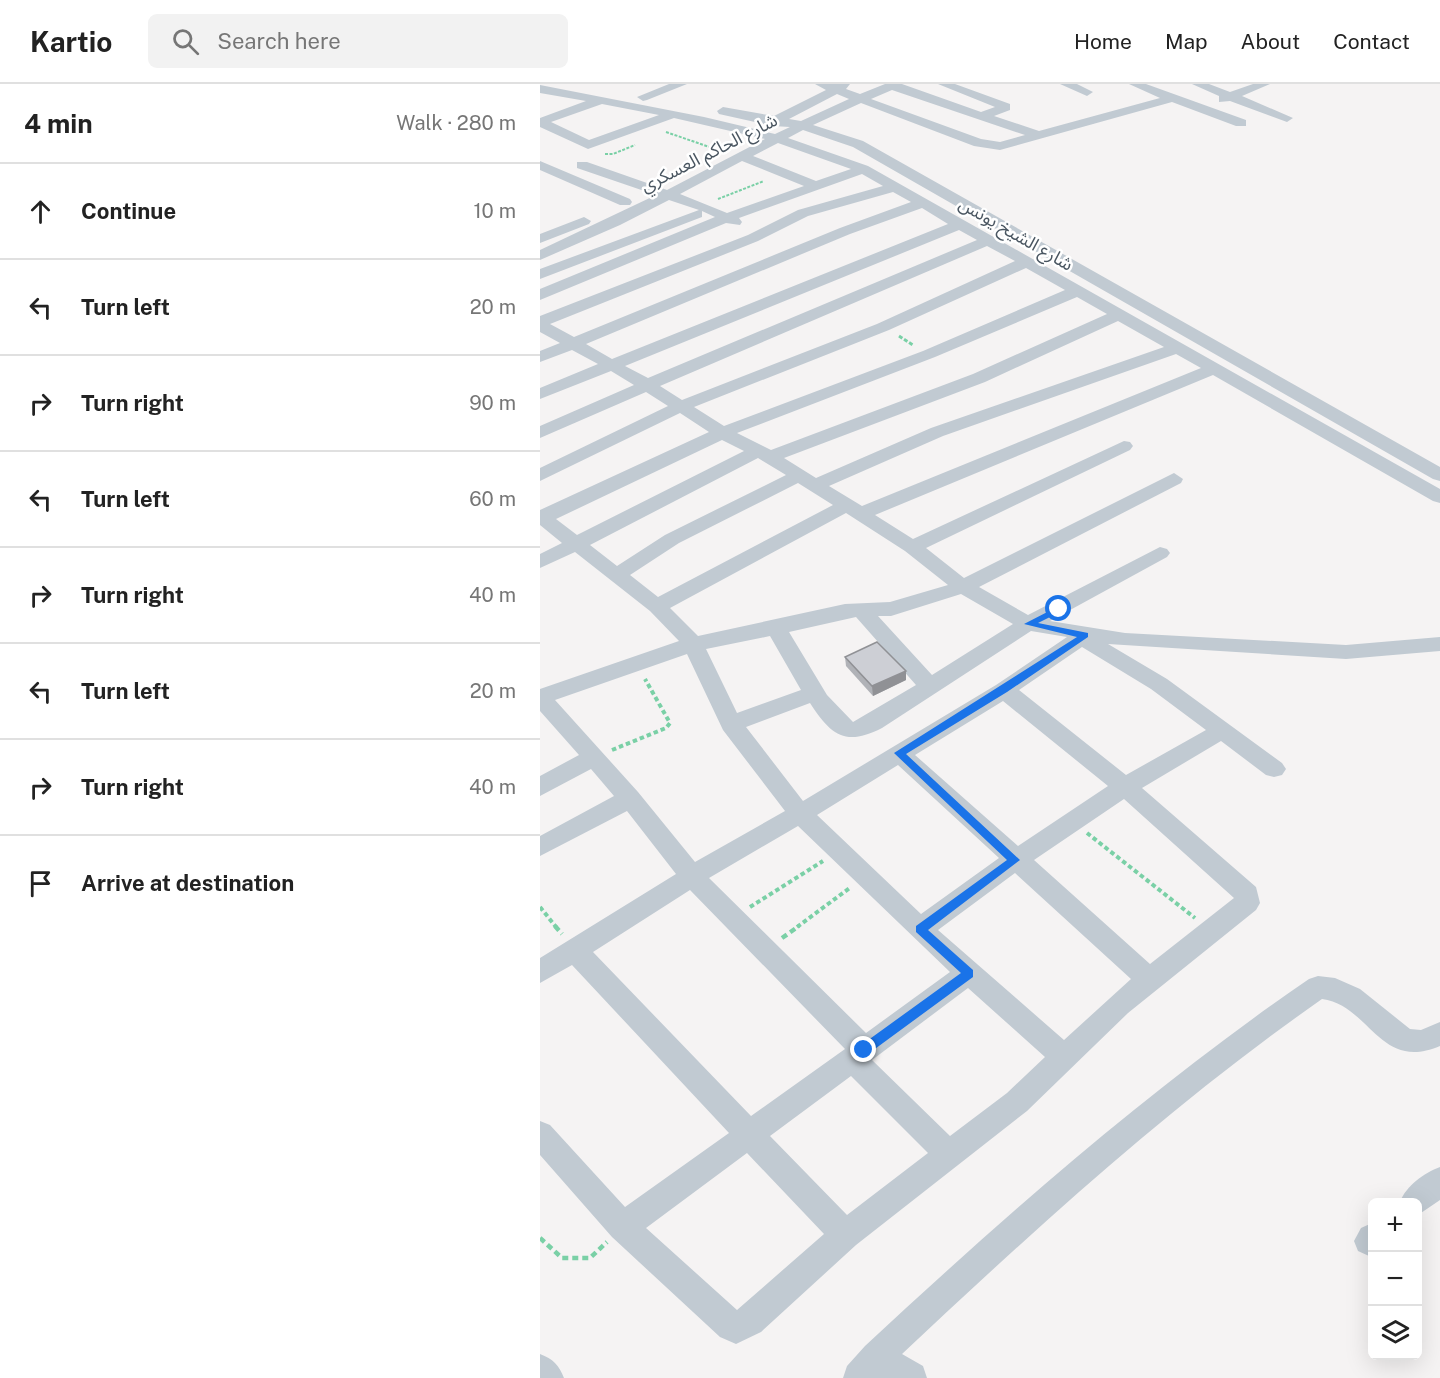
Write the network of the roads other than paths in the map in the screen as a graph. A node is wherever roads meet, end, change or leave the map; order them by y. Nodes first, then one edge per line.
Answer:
1 (572, 84) edge
2 (681, 84) edge
3 (821, 84) edge
4 (944, 84) edge
5 (1066, 84) edge
6 (1135, 84) edge
7 (1198, 84) edge
8 (1264, 84) edge
9 (893, 85) edge
10 (963, 86) edge
11 (840, 87) edge
12 (1087, 92) dead end
13 (544, 93) edge
14 (1229, 96) junction
15 (643, 97) junction
16 (1173, 98) junction
17 (857, 99) junction
18 (600, 101) junction
19 (1198, 107) junction
20 (672, 114) junction
21 (983, 116) junction
22 (1287, 118) dead end
23 (777, 120) junction
24 (540, 122) edge
25 (1241, 123) dead end
26 (802, 125) junction
27 (755, 133) junction
28 (1040, 136) junction
29 (779, 139) junction
30 (738, 142) dead end
31 (722, 151) road end
32 (743, 157) junction
33 (540, 165) edge
34 (582, 165) dead end
35 (863, 169) junction
36 (817, 186) junction
37 (895, 187) junction
38 (651, 189) junction
39 (667, 194) junction
40 (625, 202) junction
41 (923, 203) junction
42 (705, 208) junction
43 (726, 218) junction
44 (960, 224) junction
45 (758, 234) junction
46 (540, 239) edge
47 (988, 240) junction
48 (540, 256) edge
49 (1026, 262) junction
50 (920, 271) junction
51 (540, 274) edge
52 (963, 290) junction
53 (1077, 291) junction
54 (540, 295) edge
55 (1118, 315) junction
56 (540, 323) edge
57 (573, 344) junction
58 (1176, 348) junction
59 (1217, 350) junction
60 (540, 357) edge
61 (1195, 359) junction
62 (611, 364) junction
63 (1213, 369) junction
64 (647, 385) junction
65 (540, 394) edge
66 (681, 406) junction
67 (540, 433) edge
68 (722, 433) junction
69 (1124, 446) dead end
70 (764, 454) junction
71 (540, 475) edge
72 (1440, 475) edge
73 (1174, 478) dead end
74 (807, 480) junction
75 (1440, 497) edge
76 (853, 510) junction
77 (541, 518) edge
78 (579, 544) junction
79 (912, 547) junction
80 (1160, 553) dead end
81 (540, 562) edge
82 (618, 574) junction
83 (963, 588) junction
84 (657, 606) junction
85 (860, 609) junction
86 (1028, 624) junction
87 (776, 628) junction
88 (1083, 636) junction
89 (693, 644) junction
90 (1440, 644) edge
91 (929, 686) junction
92 (1004, 690) junction
93 (814, 693) junction
94 (540, 697) edge
95 (731, 724) junction
96 (1223, 730) junction
97 (899, 753) junction
98 (595, 757) junction
99 (1274, 769) dead end
100 (540, 787) edge
101 (1125, 788) junction
102 (630, 798) junction
103 (800, 814) junction
104 (540, 847) edge
105 (1015, 860) junction
106 (692, 876) junction
107 (920, 929) junction
108 (575, 951) junction
109 (540, 972) edge
110 (969, 973) junction
111 (1149, 979) junction
112 (1440, 1034) edge
113 (858, 1054) junction
114 (1064, 1057) junction
115 (748, 1133) junction
116 (540, 1134) edge
117 (949, 1155) junction
118 (1440, 1181) edge
119 (1421, 1198) edge
120 (622, 1227) junction
121 (845, 1235) junction
122 (867, 1367) edge
123 (540, 1370) edge
124 (548, 1378) edge
125 (911, 1378) edge

1 - 15 street, شارع الشيخ يونس
2 - 15 street
3 - 11 street
4 - 10 street
5 - 12 street
6 - 16 street
7 - 14 street
8 - 14 street
9 - 17 street, شارع الحاكم العسكري
9 - 21 street
10 - 21 street
11 - 17 street
11 - 23 street
13 - 18 street, شارع الشيخ يونس
14 - 19 street
14 - 22 street
15 - 23 street, شارع الشيخ يونس
16 - 19 street
16 - 28 street
17 - 26 street, شارع الحاكم العسكري
17 - 28 street
18 - 20 street, شارع الشيخ يونس
18 - 24 street
19 - 25 street
20 - 24 street
20 - 27 street, شارع الشيخ يونس
21 - 28 street
23 - 26 street, شارع الشيخ يونس
23 - 27 street
26 - 29 street, شارع الحاكم العسكري
26 - 59 street, شارع الشيخ يونس
27 - 29 street, شارع الشيخ يونس
27 - 30 street
29 - 32 street, شارع الحاكم العسكري
29 - 35 street, شارع الشيخ يونس
31 - 38 street
32 - 36 street
32 - 39 street, شارع الحاكم العسكري
33 - 40 street
34 - 38 street
35 - 36 street
35 - 37 street, شارع الشيخ يونس
36 - 43 street
37 - 41 street, شارع الشيخ يونس
37 - 45 street
38 - 39 street
38 - 40 street
39 - 42 street
39 - 48 street, شارع الحاكم العسكري
40 - 46 street
41 - 44 street, شارع الشيخ يونس
41 - 57 street
42 - 43 street
42 - 51 street
43 - 45 street
43 - 54 street
44 - 47 street, شارع الشيخ يونس
44 - 62 street
45 - 56 street
47 - 49 street, شارع الشيخ يونس
47 - 50 street
49 - 52 street
49 - 53 street, شارع الشيخ يونس
50 - 52 street
50 - 64 street
52 - 66 street
53 - 55 street, شارع الشيخ يونس
53 - 68 street
55 - 58 street, شارع الشيخ يونس
55 - 70 street
56 - 57 street
57 - 60 street
57 - 62 street
58 - 61 street, شارع الشيخ يونس
58 - 74 street
59 - 61 street
59 - 72 street, شارع الشيخ يونس
61 - 63 street, شارع الشيخ يونس
62 - 64 street
62 - 65 street
63 - 75 street, شارع الشيخ يونس
63 - 76 street
64 - 66 street
64 - 67 street
66 - 68 street
66 - 71 street
68 - 70 street
68 - 77 street
69 - 79 street
70 - 74 street
70 - 78 street
73 - 83 street
74 - 76 street
74 - 82 street
76 - 79 street
76 - 84 street
77 - 78 street
78 - 81 street
78 - 82 street
79 - 83 street
80 - 86 street
82 - 84 street
83 - 85 street
83 - 86 street
84 - 89 street
85 - 87 street
85 - 91 street
86 - 88 street
86 - 91 street
87 - 89 street
87 - 93 street
88 - 90 street
88 - 92 street
88 - 96 street
89 - 94 street
89 - 95 street
91 - 93 street
92 - 97 street
92 - 101 street
93 - 95 street
94 - 98 street
95 - 103 street
96 - 99 street
96 - 101 street
97 - 103 street
97 - 105 street
98 - 100 street
98 - 102 street
101 - 105 street
101 - 111 street
102 - 104 street
102 - 106 street
103 - 106 street
103 - 107 street
105 - 107 street
105 - 111 street
106 - 108 street
106 - 113 street
107 - 110 street
108 - 109 street
108 - 115 street
110 - 113 street
110 - 114 street
111 - 114 street
112 - 122 street
113 - 115 street
113 - 117 street
114 - 117 street
115 - 120 street
115 - 121 street
116 - 120 street
117 - 121 street
118 - 119 street
120 - 121 street
122 - 125 street
123 - 124 street

